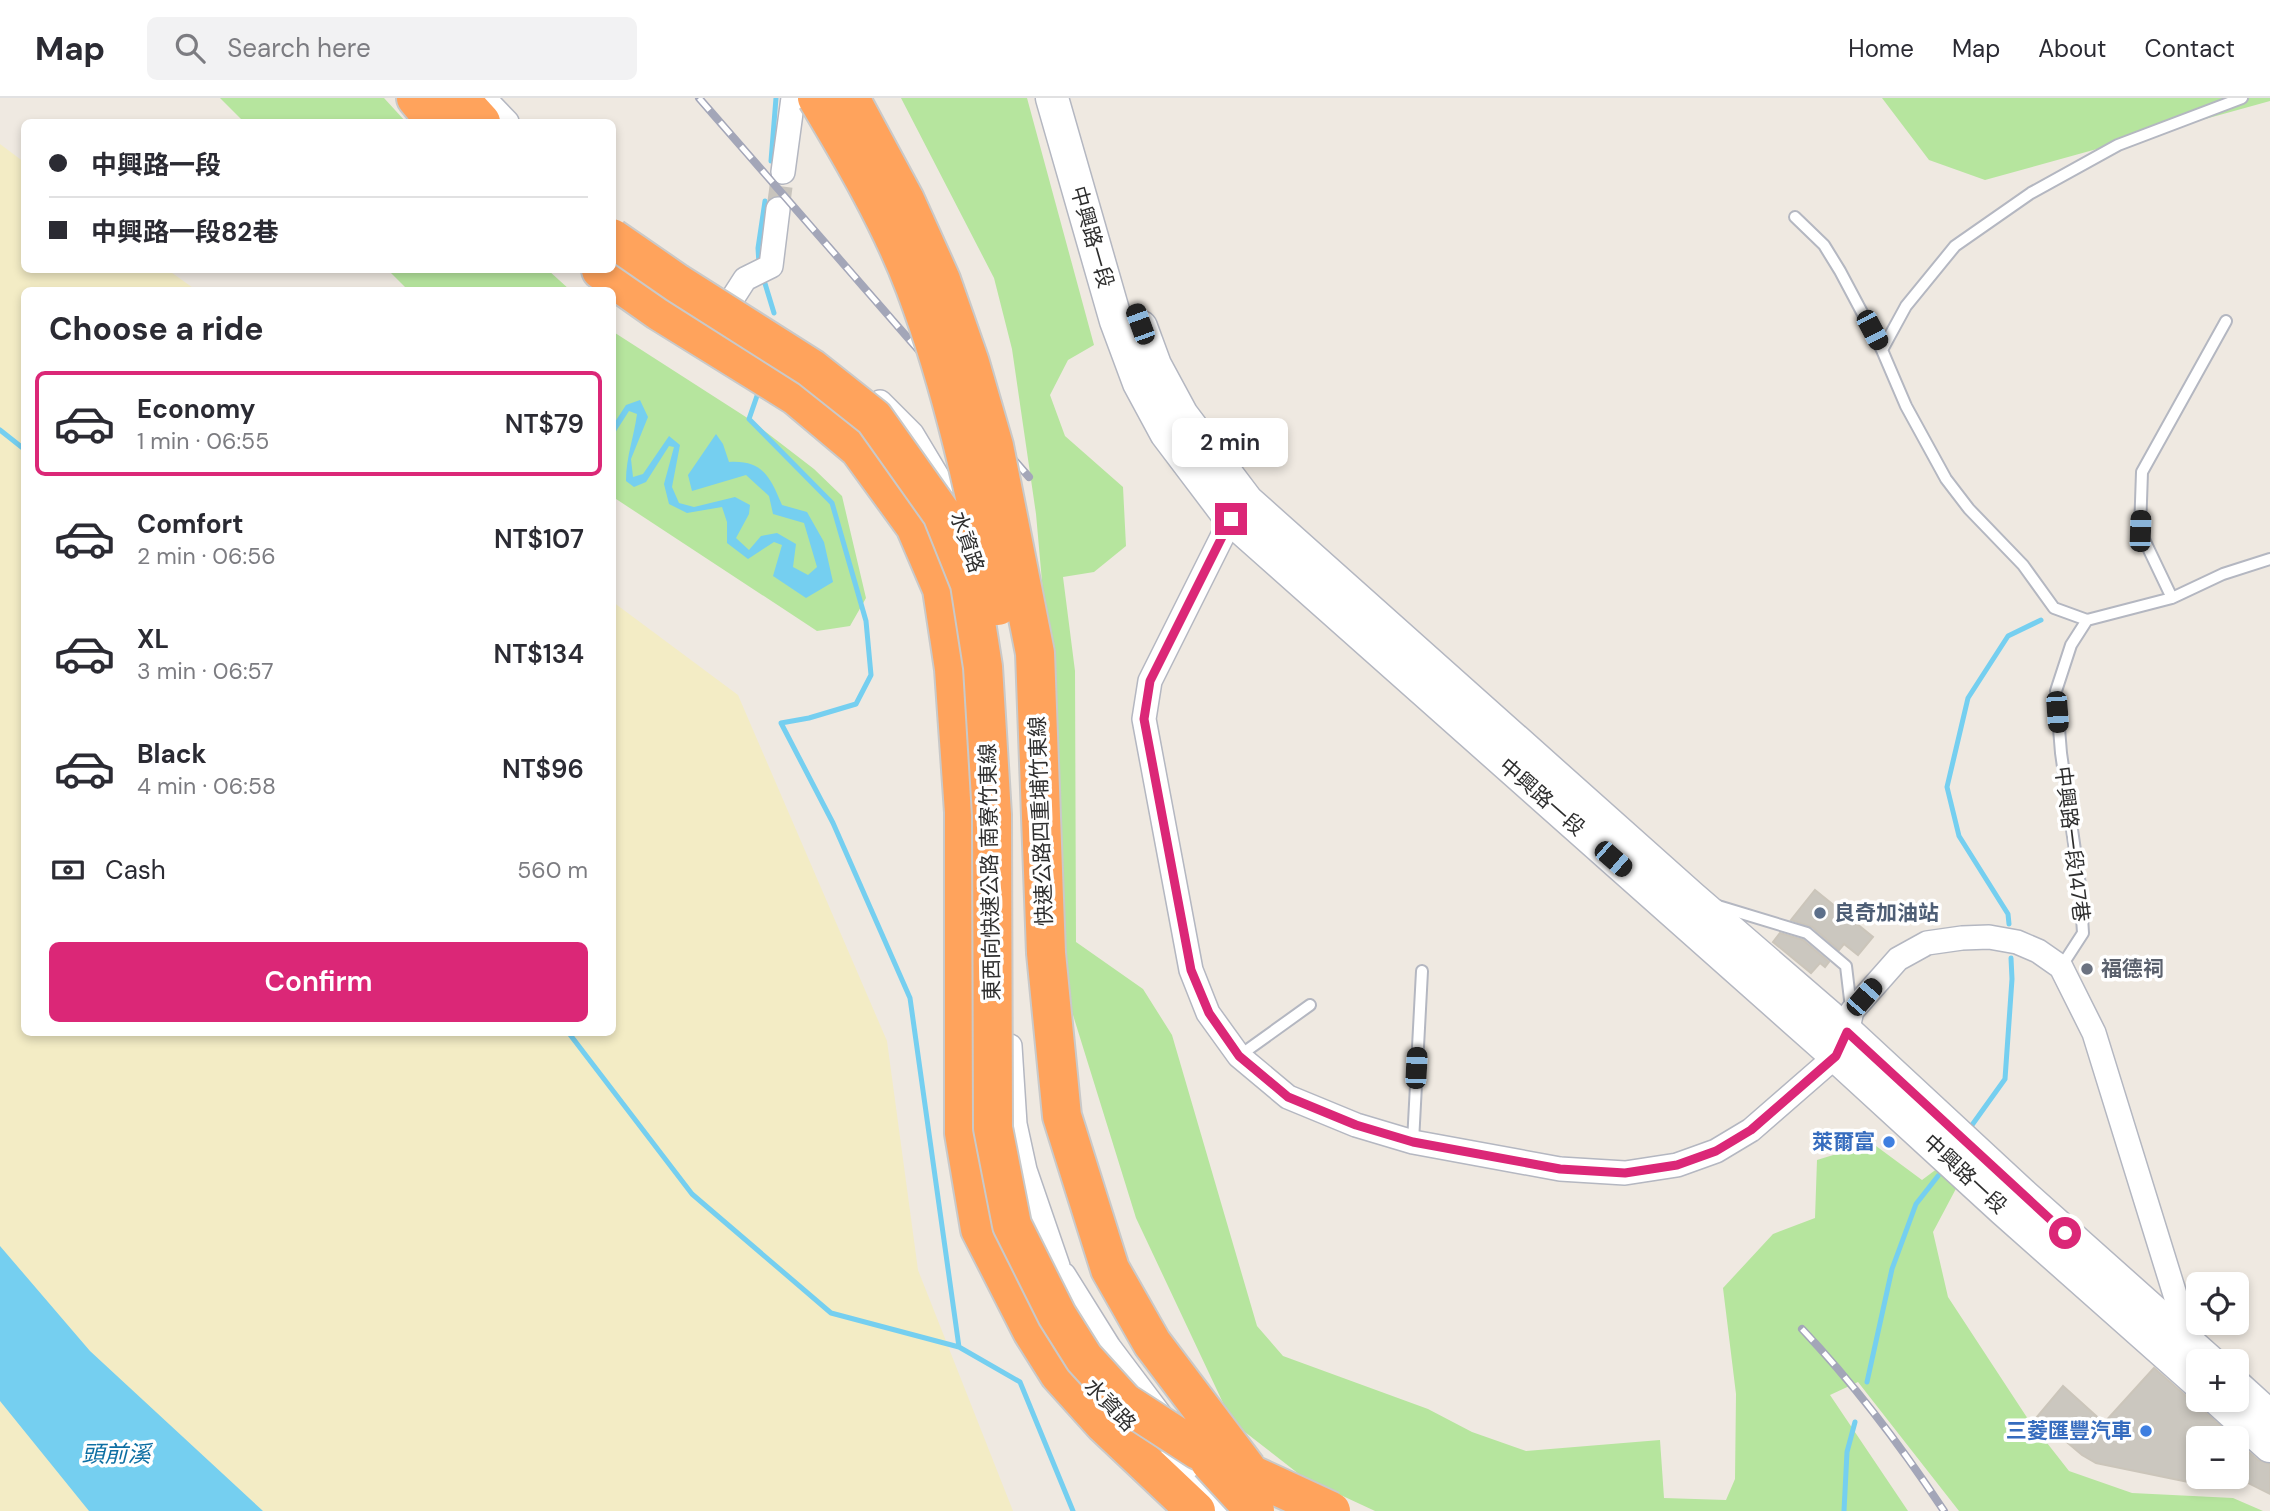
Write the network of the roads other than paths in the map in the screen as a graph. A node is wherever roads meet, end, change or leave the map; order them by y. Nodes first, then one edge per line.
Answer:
1 (416, 98) edge
2 (436, 98) edge
3 (459, 98) edge
4 (484, 98) edge
5 (793, 98) edge
6 (817, 98) edge
7 (850, 98) edge
8 (1052, 98) edge
9 (1074, 98) edge
10 (2242, 98) edge
11 (434, 119) edge
12 (454, 119) edge
13 (478, 119) edge
14 (504, 119) edge
15 (783, 172) tunnel mouth
16 (778, 209) tunnel mouth
17 (1796, 217) dead end
18 (616, 221) edge
19 (616, 241) edge
20 (616, 265) edge
21 (605, 273) edge
22 (739, 288) junction
23 (2226, 321) dead end
24 (713, 329) junction
25 (1882, 350) junction
26 (1231, 519) junction
27 (2270, 559) edge
28 (2172, 598) junction
29 (2087, 620) junction
30 (1691, 897) junction
31 (2062, 967) junction
32 (1422, 971) dead end
33 (1310, 1005) dead end
34 (1009, 1030) junction
35 (1845, 1033) junction
36 (1239, 1056) junction
37 (1413, 1142) junction
38 (1058, 1266) junction
39 (2193, 1349) edge
40 (2186, 1354) edge
41 (2249, 1398) edge
42 (2232, 1412) edge
43 (2270, 1417) edge
44 (2270, 1446) edge
45 (1225, 1510) edge
46 (1287, 1511) edge
47 (1332, 1511) edge

1 - 11 highway
2 - 12 street
3 - 13 highway
4 - 14 street
5 - 15 street
6 - 45 highway, 快速公路四重埔竹東線, bridge
7 - 46 highway, 快速公路四重埔竹東線, bridge
8 - 26 main road, 中興路一段
9 - 30 main road, 中興路一段
10 - 25 lane
16 - 22 street
17 - 25 lane
18 - 22 street, 水資路
19 - 47 highway, 東西向快速公路 南寮竹東線, bridge
20 - 24 street, 水資路
21 - 45 highway, 東西向快速公路 南寮竹東線
22 - 24 street
22 - 34 street, 水資路
23 - 28 lane
24 - 34 street, 水資路
25 - 29 lane
26 - 35 main road, 中興路一段
26 - 36 street
27 - 28 lane
28 - 29 lane
29 - 31 lane, 中興路一段147巷
30 - 35 main road, 中興路一段
30 - 35 lane
31 - 35 street
31 - 39 street
32 - 37 lane
33 - 36 lane
34 - 38 street, 水資路
35 - 37 street
35 - 40 main road, 中興路一段
36 - 37 street
38 - 45 street, 水資路
38 - 45 street, 水資路
41 - 43 main road
42 - 44 main road

